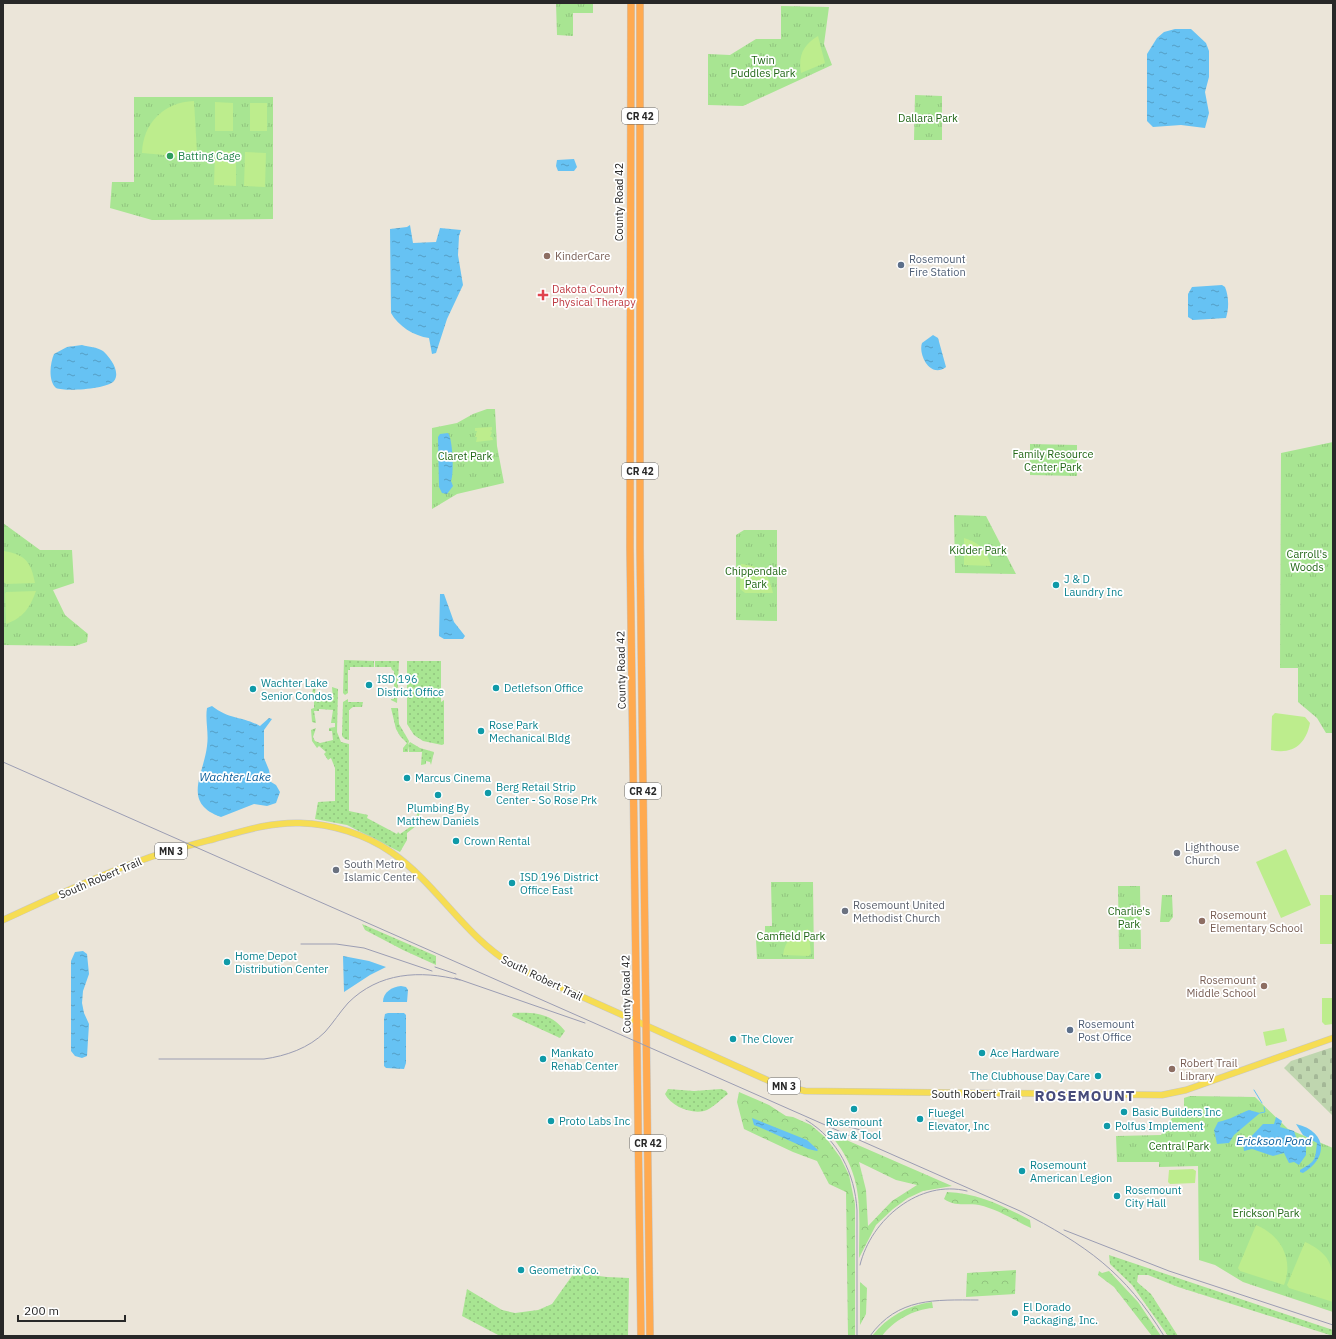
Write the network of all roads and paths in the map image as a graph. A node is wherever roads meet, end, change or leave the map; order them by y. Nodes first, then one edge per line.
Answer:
1 (631, 3) edge
2 (640, 3) edge
3 (630, 442) junction
4 (640, 508) junction
5 (633, 764) junction
6 (644, 842) junction
7 (3, 920) edge
8 (638, 1022) junction
9 (647, 1027) junction
10 (1333, 1038) edge
11 (641, 1336) edge
12 (650, 1336) edge

1 - 3 highway, County Road 42 / CR 42
2 - 4 highway, County Road 42 / CR 42
3 - 4 highway
3 - 5 highway, County Road 42 / CR 42
4 - 6 highway, County Road 42 / CR 42
5 - 6 highway
5 - 8 highway, County Road 42 / CR 42
6 - 9 highway, County Road 42 / CR 42
7 - 8 main road, South Robert Trail / MN 3
8 - 9 main road, MN 3
8 - 11 highway, County Road 42 / CR 42
9 - 10 main road, South Robert Trail / MN 3
9 - 12 highway, County Road 42 / CR 42

